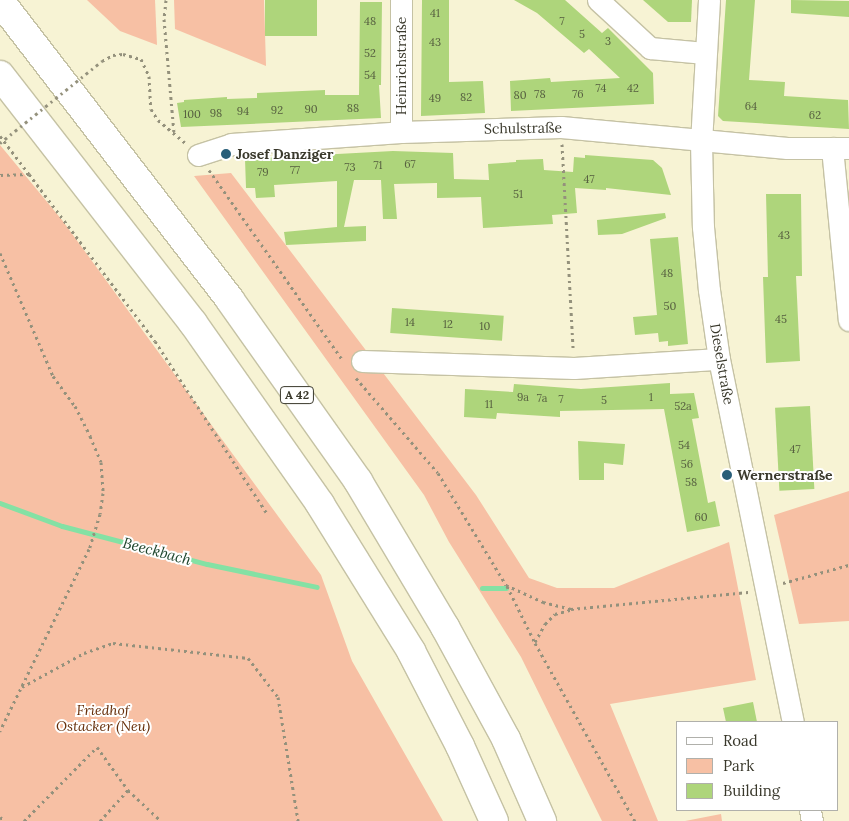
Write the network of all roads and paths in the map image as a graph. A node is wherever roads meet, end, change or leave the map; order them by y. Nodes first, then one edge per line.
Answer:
1 (166, 0) edge
2 (401, 0) edge
3 (598, 0) edge
4 (709, 0) edge
5 (0, 1) edge
6 (705, 53) junction
7 (0, 75) edge
8 (561, 127) junction
9 (401, 132) junction
10 (174, 134) junction
11 (0, 136) edge
12 (700, 142) junction
13 (0, 143) edge
14 (840, 148) edge
15 (198, 155) junction
16 (29, 174) junction
17 (0, 175) edge
18 (0, 253) edge
19 (849, 320) edge
20 (719, 360) junction
21 (353, 367) junction
22 (574, 368) junction
23 (266, 512) dead end
24 (849, 565) edge
25 (506, 585) junction
26 (768, 588) junction
27 (571, 609) junction
28 (535, 643) junction
29 (21, 688) junction
30 (793, 721) edge
31 (0, 731) edge
32 (128, 790) junction
33 (0, 816) edge
34 (6, 821) edge
35 (24, 821) edge
36 (100, 821) edge
37 (161, 821) edge
38 (298, 821) edge
39 (494, 821) edge
40 (542, 821) edge
41 (635, 821) edge

1 - 10 path
2 - 9 street, Heinrichstraße
3 - 6 street
4 - 6 street, Dieselstraße
5 - 40 highway, A 42
6 - 12 street, Dieselstraße
7 - 39 highway
8 - 9 street, Schulstraße
8 - 12 street, Schulstraße
8 - 22 path
9 - 15 street, Schulstraße
10 - 13 path, bridge
10 - 15 path
11 - 16 path
12 - 14 street, Schulstraße
12 - 20 street, Dieselstraße
14 - 19 street
15 - 21 path
16 - 17 path
16 - 23 path
18 - 29 path
20 - 22 street
20 - 26 street, Dieselstraße
21 - 22 street
21 - 25 path
24 - 26 path
25 - 27 path
25 - 28 path
26 - 27 path
26 - 30 street, Dieselstraße
27 - 28 path
28 - 41 path
29 - 31 path
29 - 38 path
32 - 35 path
32 - 36 path
32 - 37 path
33 - 34 path

